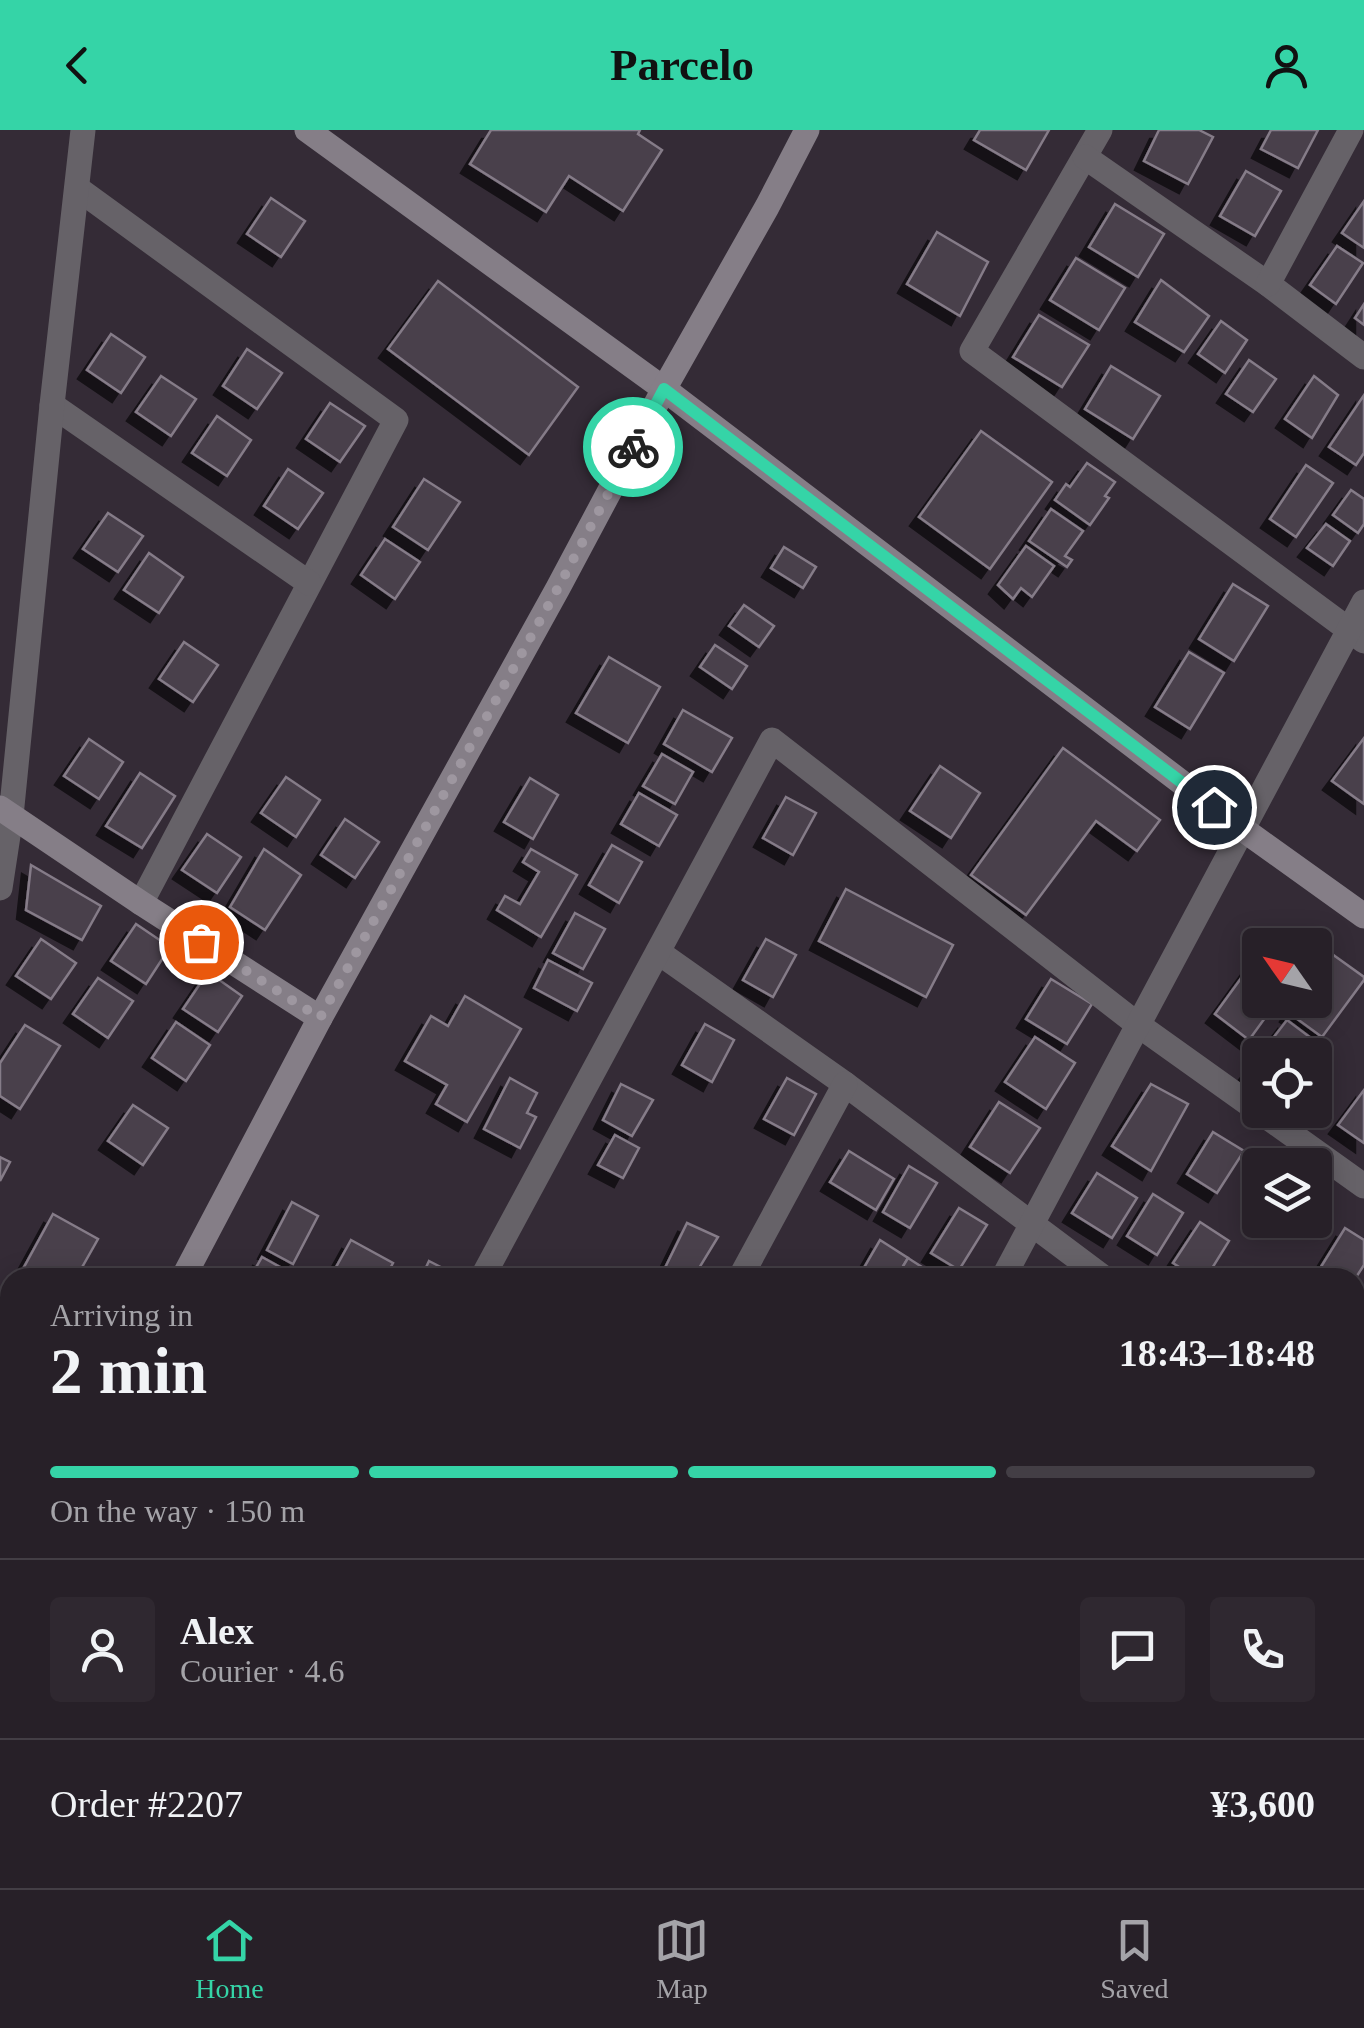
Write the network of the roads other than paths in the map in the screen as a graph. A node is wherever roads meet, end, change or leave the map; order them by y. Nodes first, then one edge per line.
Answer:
1 (83, 130) edge
2 (307, 130) edge
3 (807, 130) edge
4 (1100, 130) edge
5 (1352, 130) edge
6 (1085, 157) junction
7 (77, 188) junction
8 (1268, 284) junction
9 (1364, 358) edge
10 (664, 389) junction
11 (52, 405) junction
12 (309, 583) junction
13 (1364, 602) edge
14 (1356, 635) edge
15 (6, 812) edge
16 (1244, 830) junction
17 (0, 888) edge
18 (141, 903) junction
19 (1364, 916) edge
20 (658, 952) junction
21 (320, 1018) junction
22 (1138, 1024) junction
23 (844, 1084) junction
24 (1364, 1186) edge
25 (1032, 1223) junction
26 (188, 1268) edge
27 (487, 1268) edge
28 (745, 1268) edge
29 (1008, 1268) edge
30 (1091, 1268) edge

1 - 7 street
2 - 10 street
3 - 10 street
4 - 6 street
5 - 8 street
6 - 8 street
6 - 14 street
7 - 11 street
7 - 12 street
8 - 9 street
10 - 16 street
10 - 21 street
11 - 12 street
11 - 15 street
12 - 18 street
13 - 14 street
14 - 16 street
15 - 17 street
15 - 18 street
16 - 19 street
16 - 22 street
18 - 21 street
20 - 22 street
20 - 23 street
20 - 27 street
21 - 26 street
22 - 24 street
22 - 25 street
23 - 25 street
23 - 28 street
25 - 29 street
25 - 30 street

